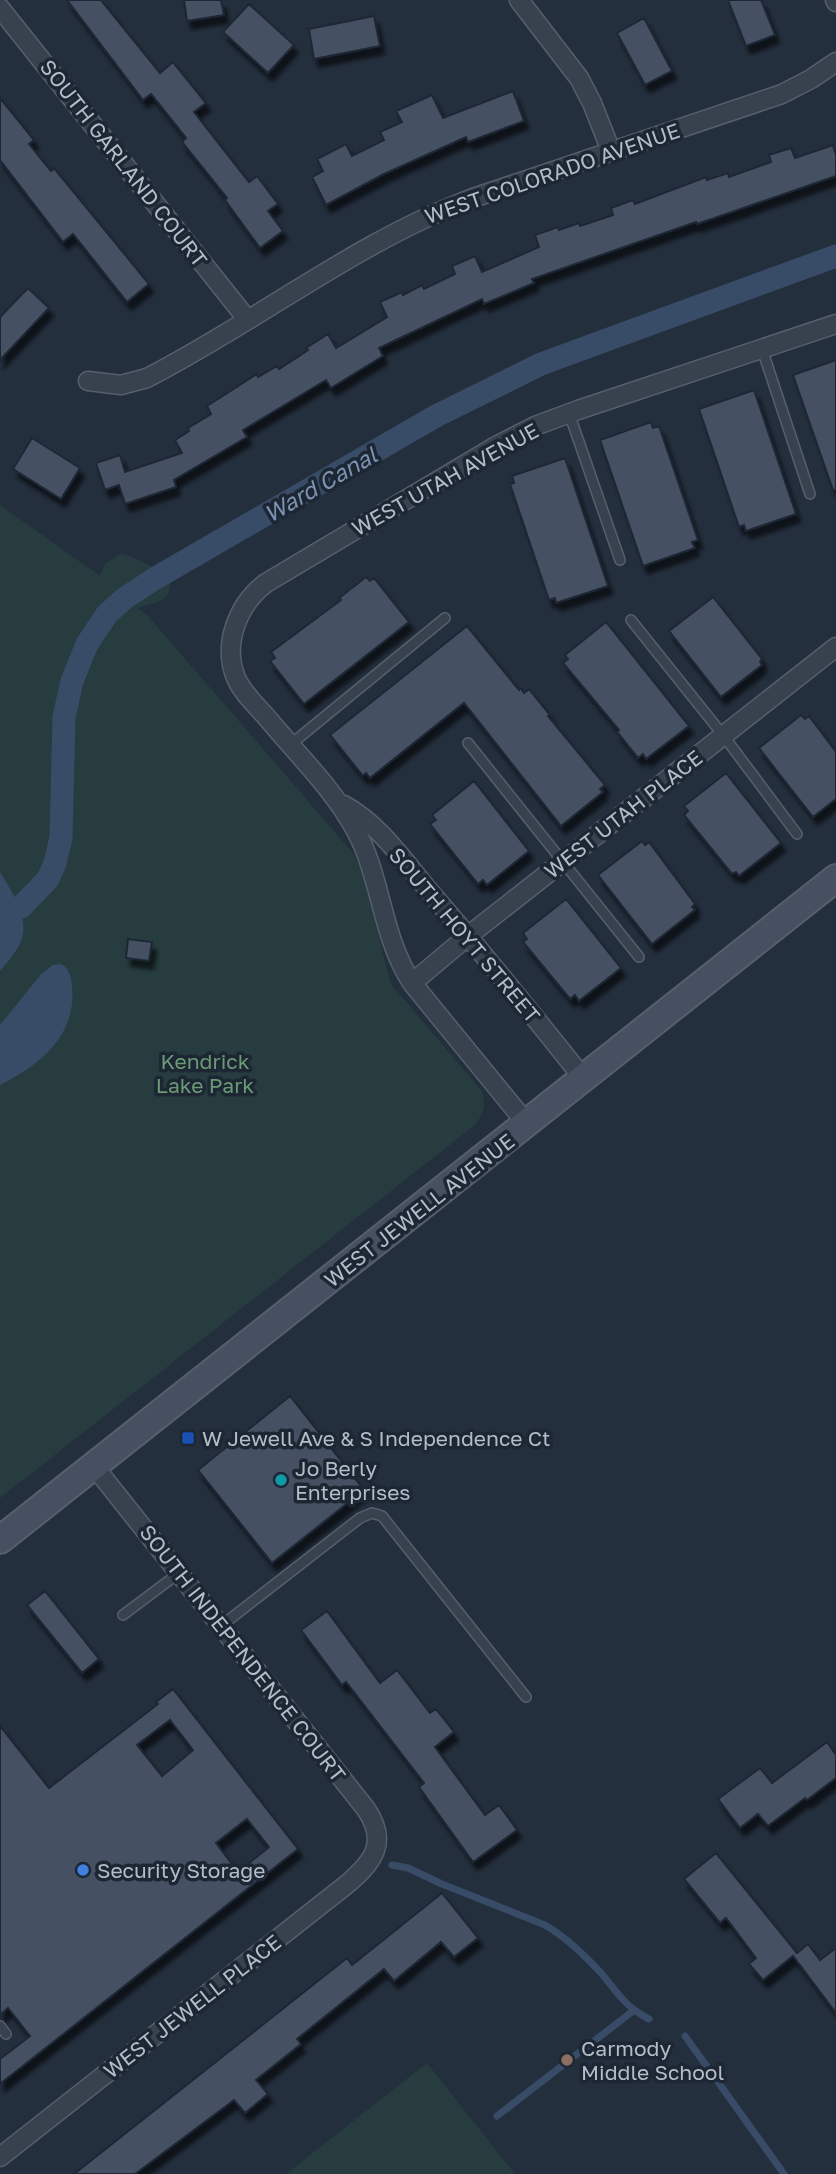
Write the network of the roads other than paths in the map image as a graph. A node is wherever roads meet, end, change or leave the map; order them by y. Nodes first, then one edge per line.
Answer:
1 (519, 0) edge
2 (0, 8) edge
3 (836, 62) edge
4 (611, 151) junction
5 (247, 319) junction
6 (836, 324) edge
7 (762, 349) junction
8 (88, 381) dead end
9 (569, 413) junction
10 (810, 494) dead end
11 (620, 560) dead end
12 (445, 618) dead end
13 (237, 619) joint
14 (631, 620) dead end
15 (836, 647) edge
16 (723, 735) junction
17 (468, 743) dead end
18 (290, 745) junction
19 (338, 802) junction
20 (797, 834) dead end
21 (563, 861) junction
22 (836, 878) edge
23 (468, 936) junction
24 (639, 957) dead end
25 (412, 983) junction
26 (583, 1078) junction
27 (527, 1124) junction
28 (94, 1466) junction
29 (0, 1540) edge
30 (179, 1573) junction
31 (123, 1615) dead end
32 (221, 1626) junction
33 (526, 1697) dead end
34 (376, 1847) joint
35 (0, 2157) edge

1 - 4 street
2 - 5 street, SOUTH GARLAND COURT
3 - 4 street, WEST COLORADO AVENUE
4 - 5 street, WEST COLORADO AVENUE
5 - 8 street, WEST COLORADO AVENUE
6 - 7 street, WEST UTAH AVENUE
7 - 9 street, WEST UTAH AVENUE
7 - 10 lane
9 - 11 lane
9 - 13 street, WEST UTAH AVENUE
12 - 18 lane
13 - 18 street, SOUTH HOYT STREET
14 - 16 lane
15 - 16 street, WEST UTAH PLACE
16 - 20 lane
16 - 21 street, WEST UTAH PLACE
17 - 21 lane
18 - 19 street, SOUTH HOYT STREET
19 - 23 street, SOUTH HOYT STREET
19 - 25 street, SOUTH HOYT STREET
21 - 23 street, WEST UTAH PLACE
21 - 24 lane
22 - 26 main road, WEST JEWELL AVENUE
23 - 25 street, WEST UTAH PLACE
23 - 26 street, SOUTH HOYT STREET
25 - 27 street, SOUTH HOYT STREET
26 - 27 main road, WEST JEWELL AVENUE
27 - 28 main road, WEST JEWELL AVENUE
28 - 29 main road, WEST JEWELL AVENUE
28 - 30 street, SOUTH INDEPENDENCE COURT
30 - 31 lane
30 - 32 street, SOUTH INDEPENDENCE COURT
32 - 33 lane
32 - 34 street, SOUTH INDEPENDENCE COURT
34 - 35 street, WEST JEWELL PLACE

